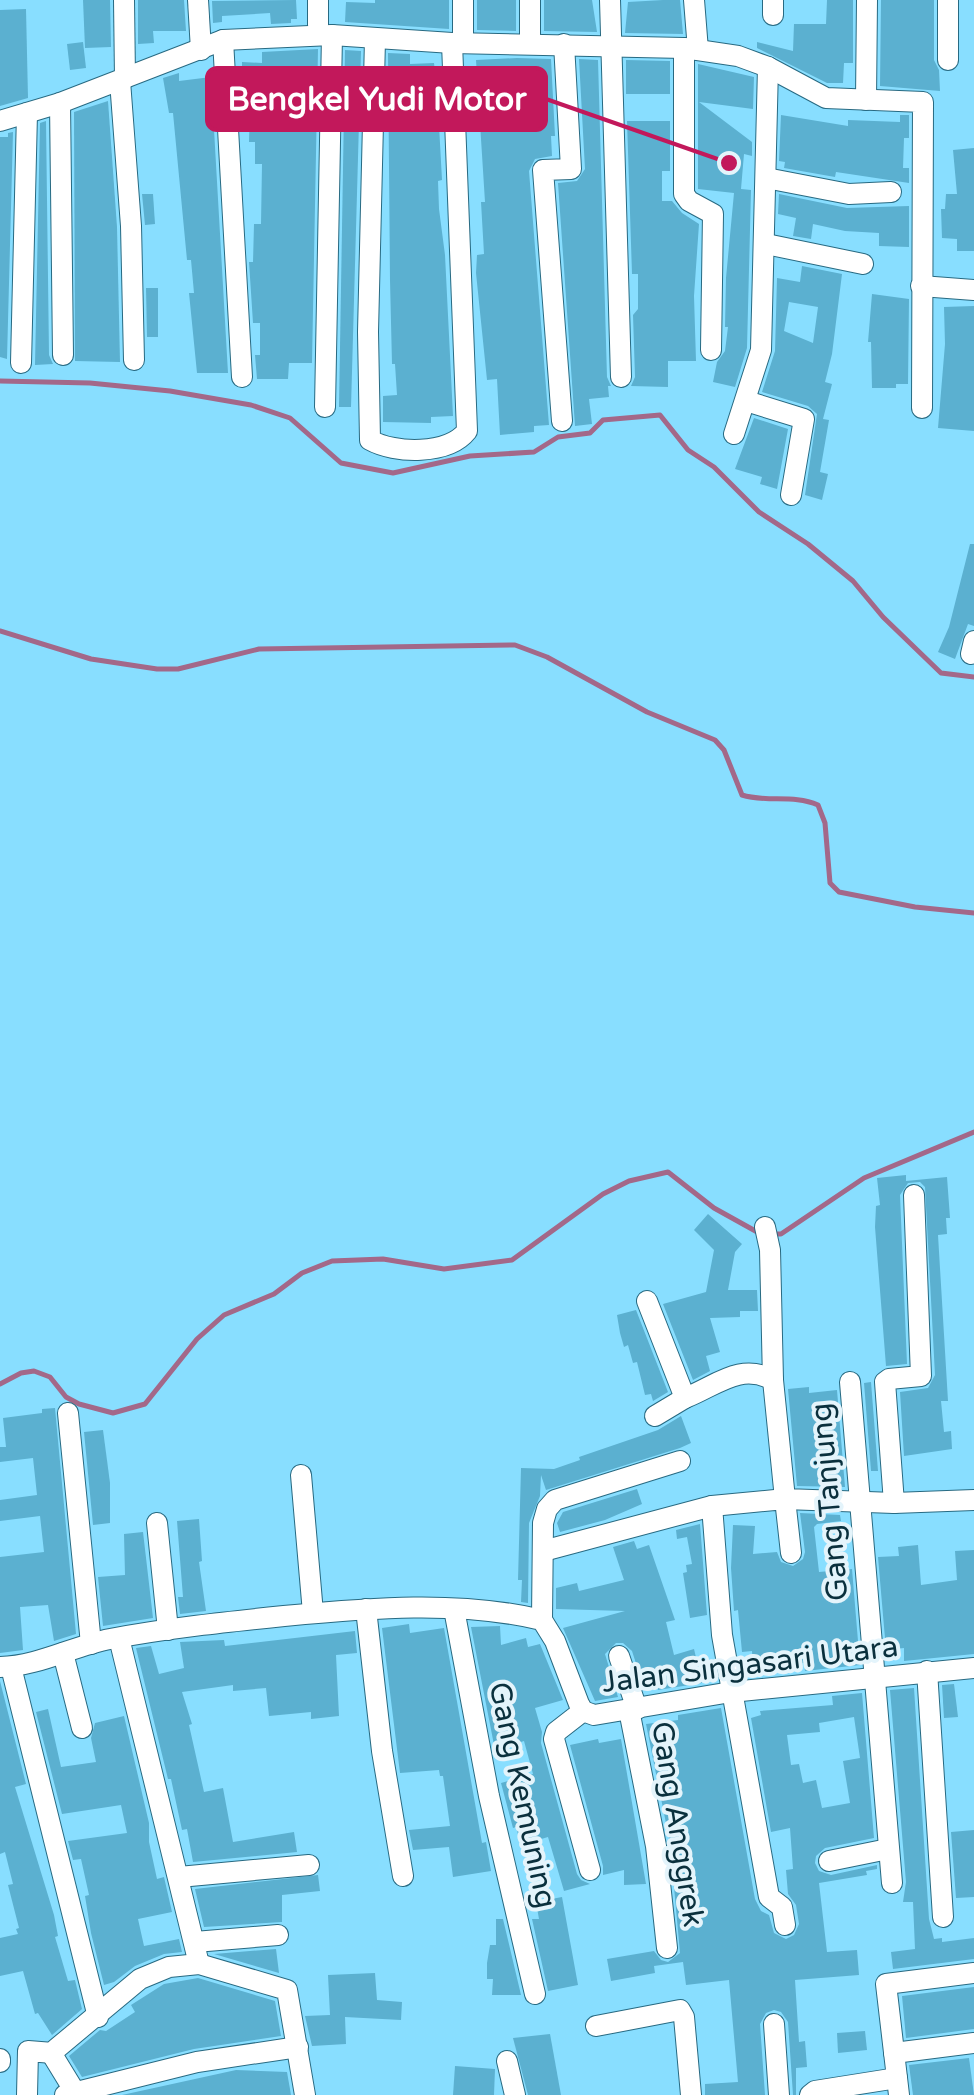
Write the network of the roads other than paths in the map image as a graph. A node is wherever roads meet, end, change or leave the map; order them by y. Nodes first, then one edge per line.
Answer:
1 (124, 0) edge
2 (198, 0) edge
3 (318, 0) edge
4 (463, 0) edge
5 (530, 0) edge
6 (610, 0) edge
7 (694, 0) edge
8 (867, 0) edge
9 (948, 0) edge
10 (325, 30) junction
11 (375, 39) junction
12 (223, 40) junction
13 (530, 42) junction
14 (458, 43) junction
15 (564, 44) junction
16 (610, 44) junction
17 (691, 49) junction
18 (201, 50) junction
19 (948, 60) dead end
20 (768, 67) junction
21 (122, 79) junction
22 (866, 100) junction
23 (60, 103) junction
24 (27, 114) junction
25 (0, 121) edge
26 (766, 178) junction
27 (891, 192) dead end
28 (766, 244) junction
29 (863, 264) dead end
30 (921, 286) junction
31 (974, 290) edge
32 (711, 350) dead end
33 (63, 355) dead end
34 (134, 360) dead end
35 (21, 363) dead end
36 (242, 377) dead end
37 (621, 377) dead end
38 (746, 401) junction
39 (325, 406) dead end
40 (922, 408) dead end
41 (562, 421) dead end
42 (734, 434) dead end
43 (791, 495) dead end
44 (914, 1195) dead end
45 (765, 1226) dead end
46 (648, 1301) dead end
47 (773, 1380) junction
48 (850, 1382) dead end
49 (685, 1398) junction
50 (68, 1413) dead end
51 (655, 1416) dead end
52 (680, 1461) dead end
53 (301, 1475) dead end
54 (785, 1498) junction
55 (974, 1500) edge
56 (858, 1502) junction
57 (894, 1503) junction
58 (712, 1506) junction
59 (157, 1523) dead end
60 (543, 1551) junction
61 (791, 1553) dead end
62 (454, 1608) junction
63 (366, 1610) junction
64 (313, 1614) junction
65 (542, 1620) junction
66 (168, 1630) junction
67 (119, 1638) junction
68 (91, 1644) junction
69 (63, 1652) junction
70 (619, 1656) dead end
71 (6, 1667) edge
72 (974, 1668) edge
73 (927, 1671) junction
74 (874, 1676) junction
75 (732, 1692) junction
76 (633, 1709) junction
77 (583, 1711) junction
78 (82, 1728) dead end
79 (888, 1849) junction
80 (828, 1861) dead end
81 (308, 1865) dead end
82 (590, 1870) dead end
83 (403, 1876) dead end
84 (179, 1877) junction
85 (892, 1882) dead end
86 (943, 1917) dead end
87 (784, 1924) dead end
88 (278, 1935) dead end
89 (194, 1942) junction
90 (667, 1948) dead end
91 (198, 1964) junction
92 (974, 1973) edge
93 (535, 1994) dead end
94 (98, 2017) junction
95 (774, 2024) dead end
96 (596, 2026) dead end
97 (974, 2043) edge
98 (298, 2047) junction
99 (53, 2053) junction
100 (894, 2053) junction
101 (506, 2061) dead end
102 (898, 2087) edge
103 (69, 2093) edge
104 (27, 2095) edge
105 (305, 2095) edge
106 (515, 2095) edge
107 (692, 2095) edge
108 (779, 2095) edge
109 (810, 2095) edge

1 - 21 street
2 - 18 street
3 - 10 street
4 - 14 street
5 - 13 street
6 - 16 street
7 - 17 street
8 - 22 street
9 - 19 street
10 - 11 street
10 - 12 street
10 - 39 street
11 - 14 street
11 - 14 street
12 - 18 street
12 - 36 street
13 - 14 street
13 - 15 street
15 - 16 street
15 - 41 street
16 - 17 street
16 - 37 street
17 - 20 street
17 - 32 street
18 - 21 street
20 - 22 street
20 - 26 street
21 - 23 street
21 - 34 street
22 - 30 street
23 - 24 street
23 - 33 street
24 - 25 street
24 - 35 street
26 - 27 street
26 - 28 street
28 - 29 street
28 - 38 street
30 - 31 street
30 - 40 street
38 - 42 street
38 - 43 street
44 - 57 street
45 - 47 street
46 - 49 street
47 - 49 street
47 - 54 street
48 - 56 street, Gang Tanjung
49 - 51 street
50 - 68 street
52 - 60 street
53 - 64 street
54 - 56 street
54 - 58 street
54 - 61 street
55 - 57 street
56 - 57 street
56 - 74 street, Gang Tanjung
58 - 60 street
58 - 75 street
59 - 66 street
60 - 65 street
62 - 63 street
62 - 65 street
62 - 93 street, Gang Kemuning
63 - 64 street
63 - 83 street
64 - 66 street
65 - 77 street, Jalan Singasari Utara
66 - 67 street
67 - 68 street
67 - 84 street
68 - 69 street
69 - 71 street
69 - 78 street
70 - 76 street, Gang Anggrek
71 - 94 street
72 - 73 street, Jalan Singasari Utara
73 - 74 street, Jalan Singasari Utara
73 - 86 street
74 - 75 street, Jalan Singasari Utara
74 - 79 street, Gang Tanjung
75 - 76 street, Jalan Singasari Utara
75 - 87 street
76 - 77 street, Jalan Singasari Utara
76 - 90 street, Gang Anggrek
77 - 82 street
79 - 80 street
79 - 85 street, Gang Tanjung
81 - 84 street
84 - 89 street
88 - 89 street
89 - 91 street
91 - 94 street
91 - 98 street
92 - 100 street
94 - 99 street
95 - 108 street
96 - 107 street
97 - 100 street
98 - 103 street
98 - 105 street
99 - 103 street
99 - 104 street
100 - 102 street
101 - 106 street
102 - 109 street

